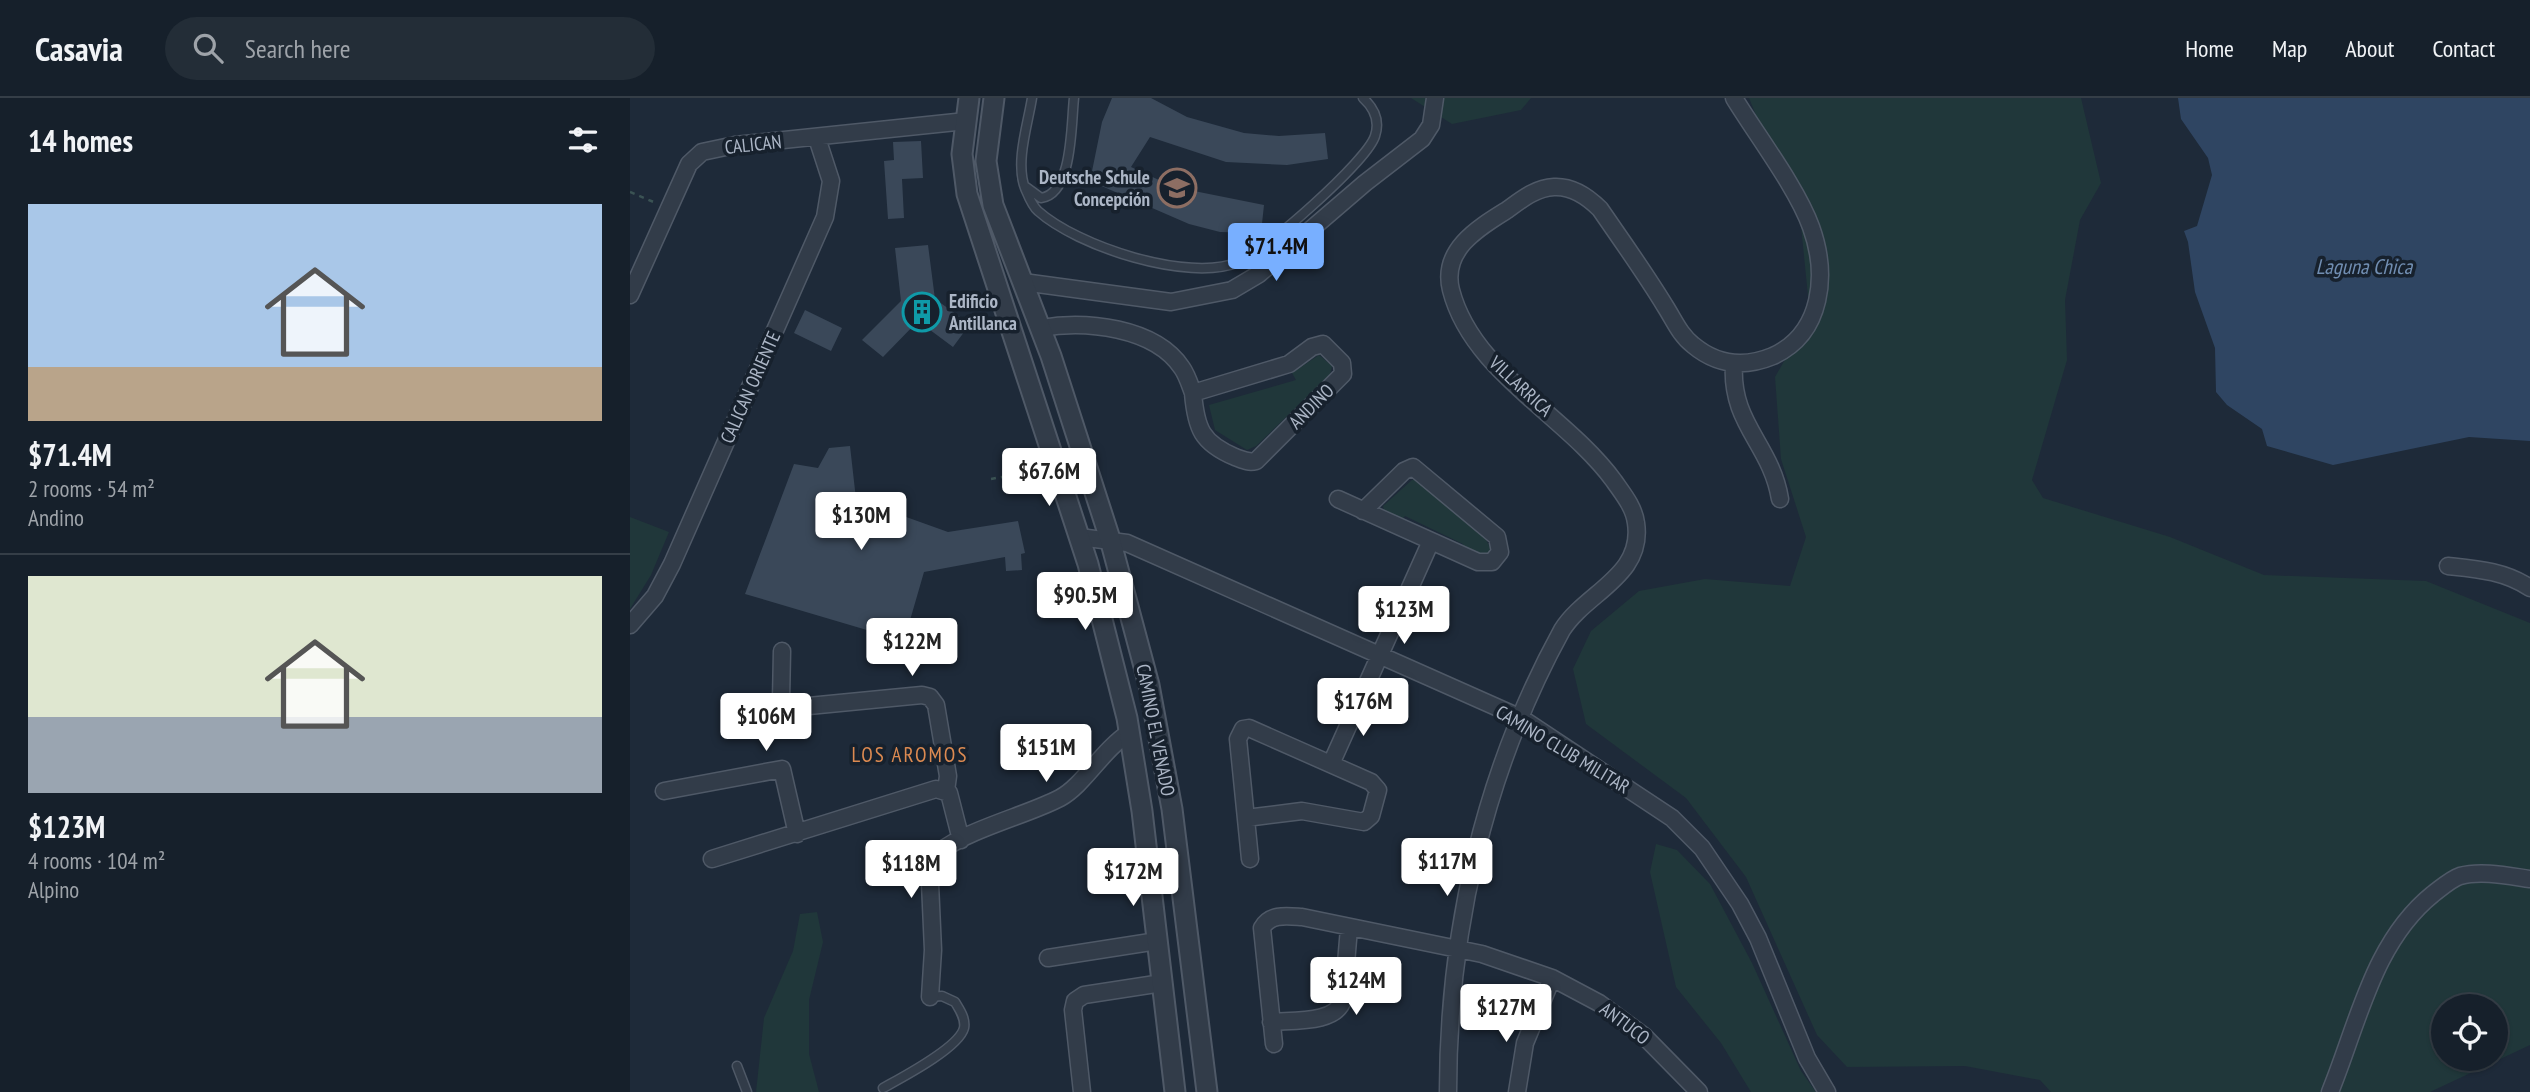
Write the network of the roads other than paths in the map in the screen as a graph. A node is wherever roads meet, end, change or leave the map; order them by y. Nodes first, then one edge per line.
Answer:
1 (969, 98) edge
2 (994, 98) edge
3 (1032, 98) edge
4 (1074, 98) edge
5 (1363, 98) edge
6 (1435, 98) edge
7 (1734, 98) edge
8 (965, 121) junction
9 (817, 138) junction
10 (1024, 185) junction
11 (1023, 282) junction
12 (630, 295) edge
13 (1041, 328) junction
14 (1734, 364) junction
15 (1193, 393) junction
16 (1338, 499) dead end
17 (1780, 499) dead end
18 (1363, 511) junction
19 (1079, 537) junction
20 (1110, 539) junction
21 (1432, 541) junction
22 (2448, 566) dead end
23 (2530, 588) edge
24 (630, 625) edge
25 (782, 651) dead end
26 (1379, 655) junction
27 (1521, 718) junction
28 (1130, 732) junction
29 (1331, 764) junction
30 (664, 791) dead end
31 (946, 791) junction
32 (1246, 818) junction
33 (797, 834) junction
34 (961, 841) junction
35 (712, 859) dead end
36 (1250, 859) dead end
37 (2530, 879) edge
38 (1349, 928) junction
39 (1157, 941) junction
40 (1457, 949) junction
41 (1048, 958) dead end
42 (1552, 978) junction
43 (1162, 984) junction
44 (930, 997) joint
45 (1271, 1022) junction
46 (1274, 1044) dead end
47 (737, 1066) dead end
48 (883, 1088) dead end
49 (747, 1092) edge
50 (1082, 1092) edge
51 (1175, 1092) edge
52 (1207, 1092) edge
53 (1448, 1092) edge
54 (1517, 1092) edge
55 (1699, 1092) edge
56 (1827, 1092) edge
57 (2330, 1092) edge

1 - 8 street, CAMINO EL VENADO
2 - 11 street, CAMINO EL VENADO
3 - 10 lane
4 - 10 lane
5 - 10 lane
6 - 11 street
7 - 14 street
8 - 9 street, CALICAN
8 - 19 street, CAMINO EL VENADO
9 - 12 street, CALICAN
9 - 24 street, CALICAN ORIENTE
11 - 13 street, CAMINO EL VENADO
13 - 15 street, ANDINO
13 - 20 street, CAMINO EL VENADO
14 - 17 street
14 - 27 street, VILLARRICA
15 - 15 street, ANDINO
16 - 18 street
18 - 21 street
18 - 21 street
19 - 20 street, CAMINO CLUB MILITAR
19 - 28 street, CAMINO EL VENADO
20 - 26 street, CAMINO CLUB MILITAR
20 - 52 street, CAMINO EL VENADO
21 - 26 street
22 - 23 street
25 - 31 street
26 - 27 street, CAMINO CLUB MILITAR
26 - 29 street
27 - 40 street, VILLARRICA
27 - 56 street, CAMINO CLUB MILITAR
28 - 34 street
28 - 39 street, CAMINO EL VENADO
29 - 32 street
29 - 32 street
30 - 33 street
31 - 33 street
31 - 34 street
32 - 36 street
33 - 35 street
34 - 44 street
37 - 57 street
38 - 40 street, ANTUCO
38 - 45 street
38 - 45 street, ANTUCO
39 - 41 street
39 - 43 street, CAMINO EL VENADO
40 - 42 street, ANTUCO
40 - 53 street, VILLARRICA
42 - 54 street
42 - 55 street, ANTUCO
43 - 50 street
43 - 51 street, CAMINO EL VENADO
44 - 48 lane
45 - 46 street
47 - 49 lane

